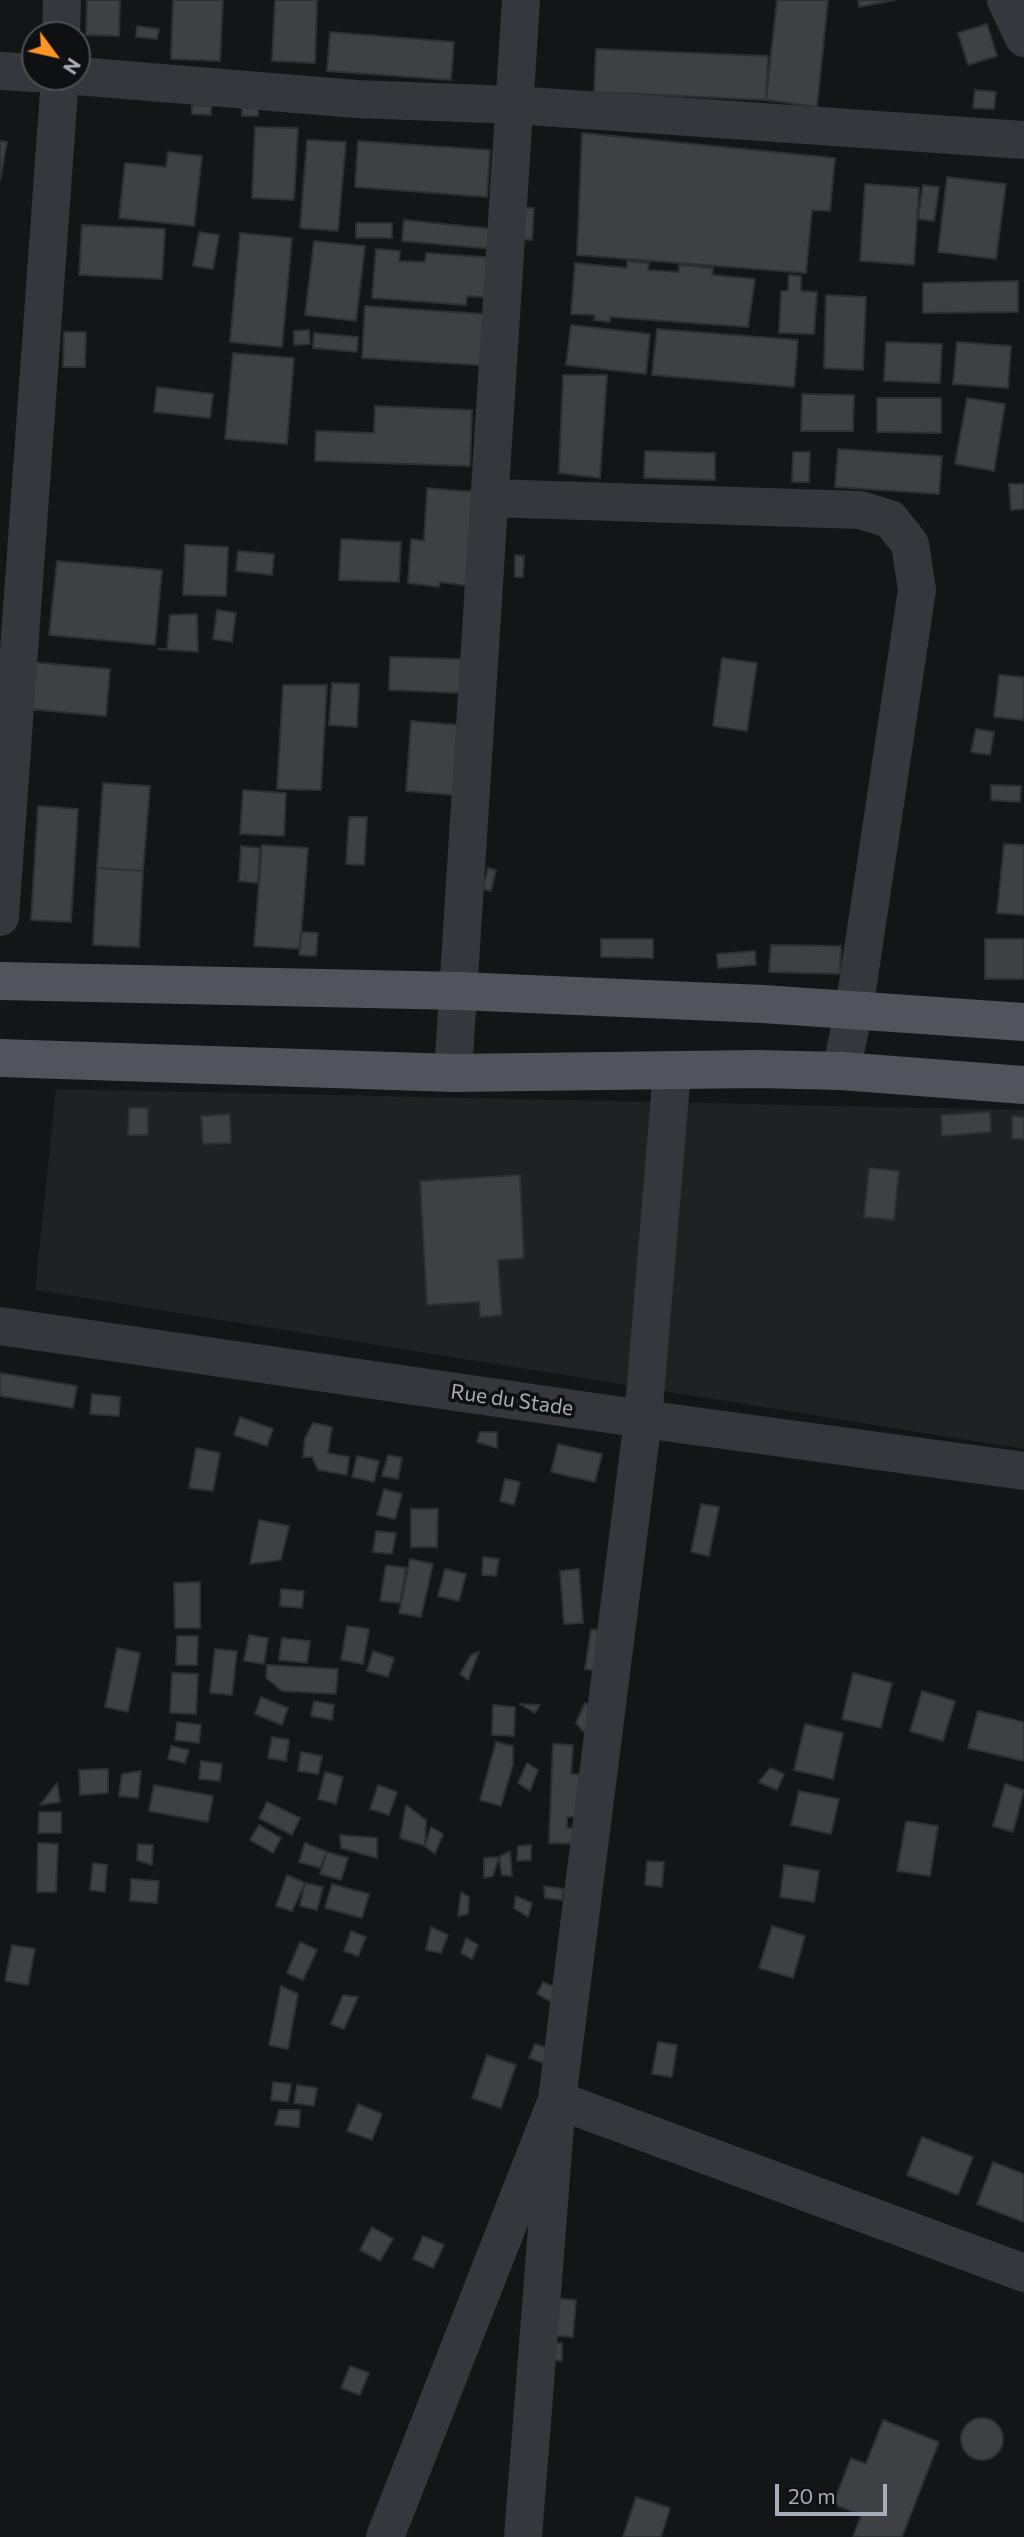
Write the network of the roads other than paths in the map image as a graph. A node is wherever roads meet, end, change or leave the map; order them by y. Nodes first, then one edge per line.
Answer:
1 (62, 0) edge
2 (521, 0) edge
3 (1006, 0) edge
4 (61, 21) edge
5 (1024, 38) edge
6 (0, 71) edge
7 (21, 73) edge
8 (91, 77) edge
9 (59, 91) edge
10 (514, 106) junction
11 (1024, 140) edge
12 (490, 498) junction
13 (0, 917) edge
14 (0, 981) edge
15 (459, 991) junction
16 (854, 1010) junction
17 (1024, 1022) edge
18 (0, 1058) edge
19 (671, 1071) junction
20 (841, 1071) junction
21 (453, 1073) junction
22 (1024, 1085) edge
23 (0, 1326) edge
24 (643, 1419) junction
25 (1024, 1471) edge
26 (557, 2101) junction
27 (1024, 2273) edge
28 (385, 2537) edge
29 (523, 2537) edge

1 - 4 street
2 - 10 street
3 - 5 street
6 - 7 street
8 - 10 street
9 - 13 street
10 - 11 street
10 - 12 street
12 - 15 street
12 - 16 street
14 - 15 main road
15 - 16 main road
15 - 21 street
16 - 17 main road
16 - 20 street
18 - 21 main road
19 - 20 main road
19 - 21 main road
19 - 24 street
20 - 22 main road
23 - 24 street, Rue du Stade
24 - 25 street, Rue du Stade
24 - 26 street
26 - 27 street
26 - 28 street
26 - 29 street

